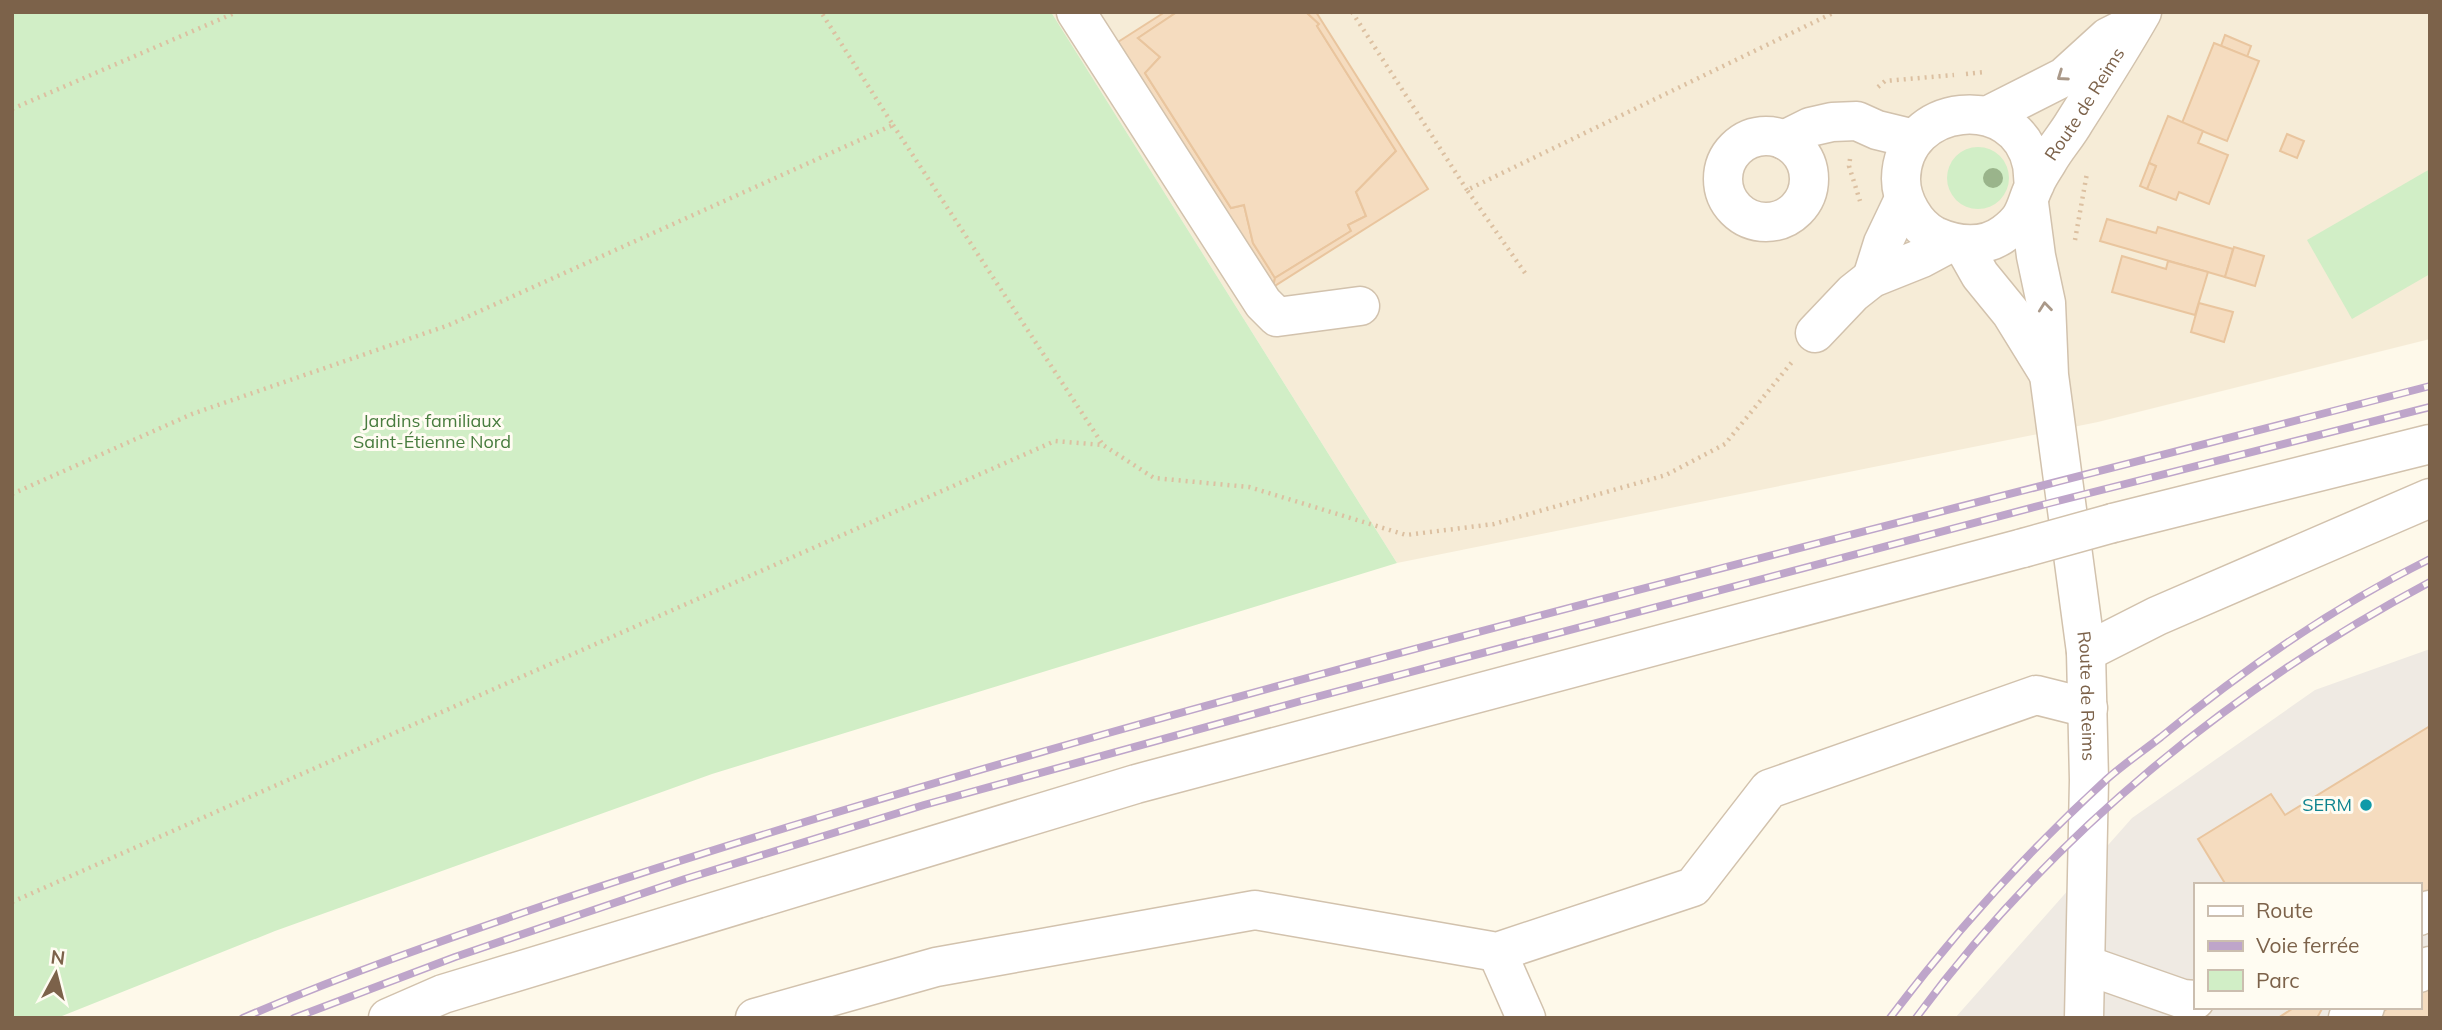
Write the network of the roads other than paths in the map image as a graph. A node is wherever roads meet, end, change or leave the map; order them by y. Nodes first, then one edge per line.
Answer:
1 (1076, 12) edge
2 (2139, 17) edge
3 (1987, 116) junction
4 (1914, 139) junction
5 (1784, 140) dead end
6 (2031, 195) junction
7 (1904, 200) junction
8 (1957, 244) junction
9 (1872, 278) junction
10 (1360, 306) dead end
11 (1815, 333) road end
12 (2049, 375) junction
13 (2430, 444) edge
14 (2430, 498) edge
15 (2086, 652) junction
16 (2088, 708) junction
17 (1497, 952) junction
18 (2085, 965) junction
19 (2194, 1000) edge
20 (387, 1018) edge
21 (755, 1018) edge
22 (1526, 1018) edge
23 (2084, 1018) edge

1 - 10 street
2 -> 3 street, Route de Reims
2 - 6 street, Route de Reims
3 - 4 street, Route de Reims
3 - 6 street, Route de Reims
4 - 5 street
4 - 7 street
6 - 8 street, Route de Reims
12 -> 6 street, Route de Reims
7 - 8 street, Route de Reims
7 - 9 street
8 - 9 street
8 - 12 street, Route de Reims
9 - 11 street
12 - 15 street, Route de Reims
13 - 20 street, bridge
14 - 15 street
15 - 16 street, Route de Reims
16 - 17 street
16 - 18 street, Route de Reims
17 - 21 street
17 - 22 street
18 - 19 street
18 - 23 street, Route de Reims

